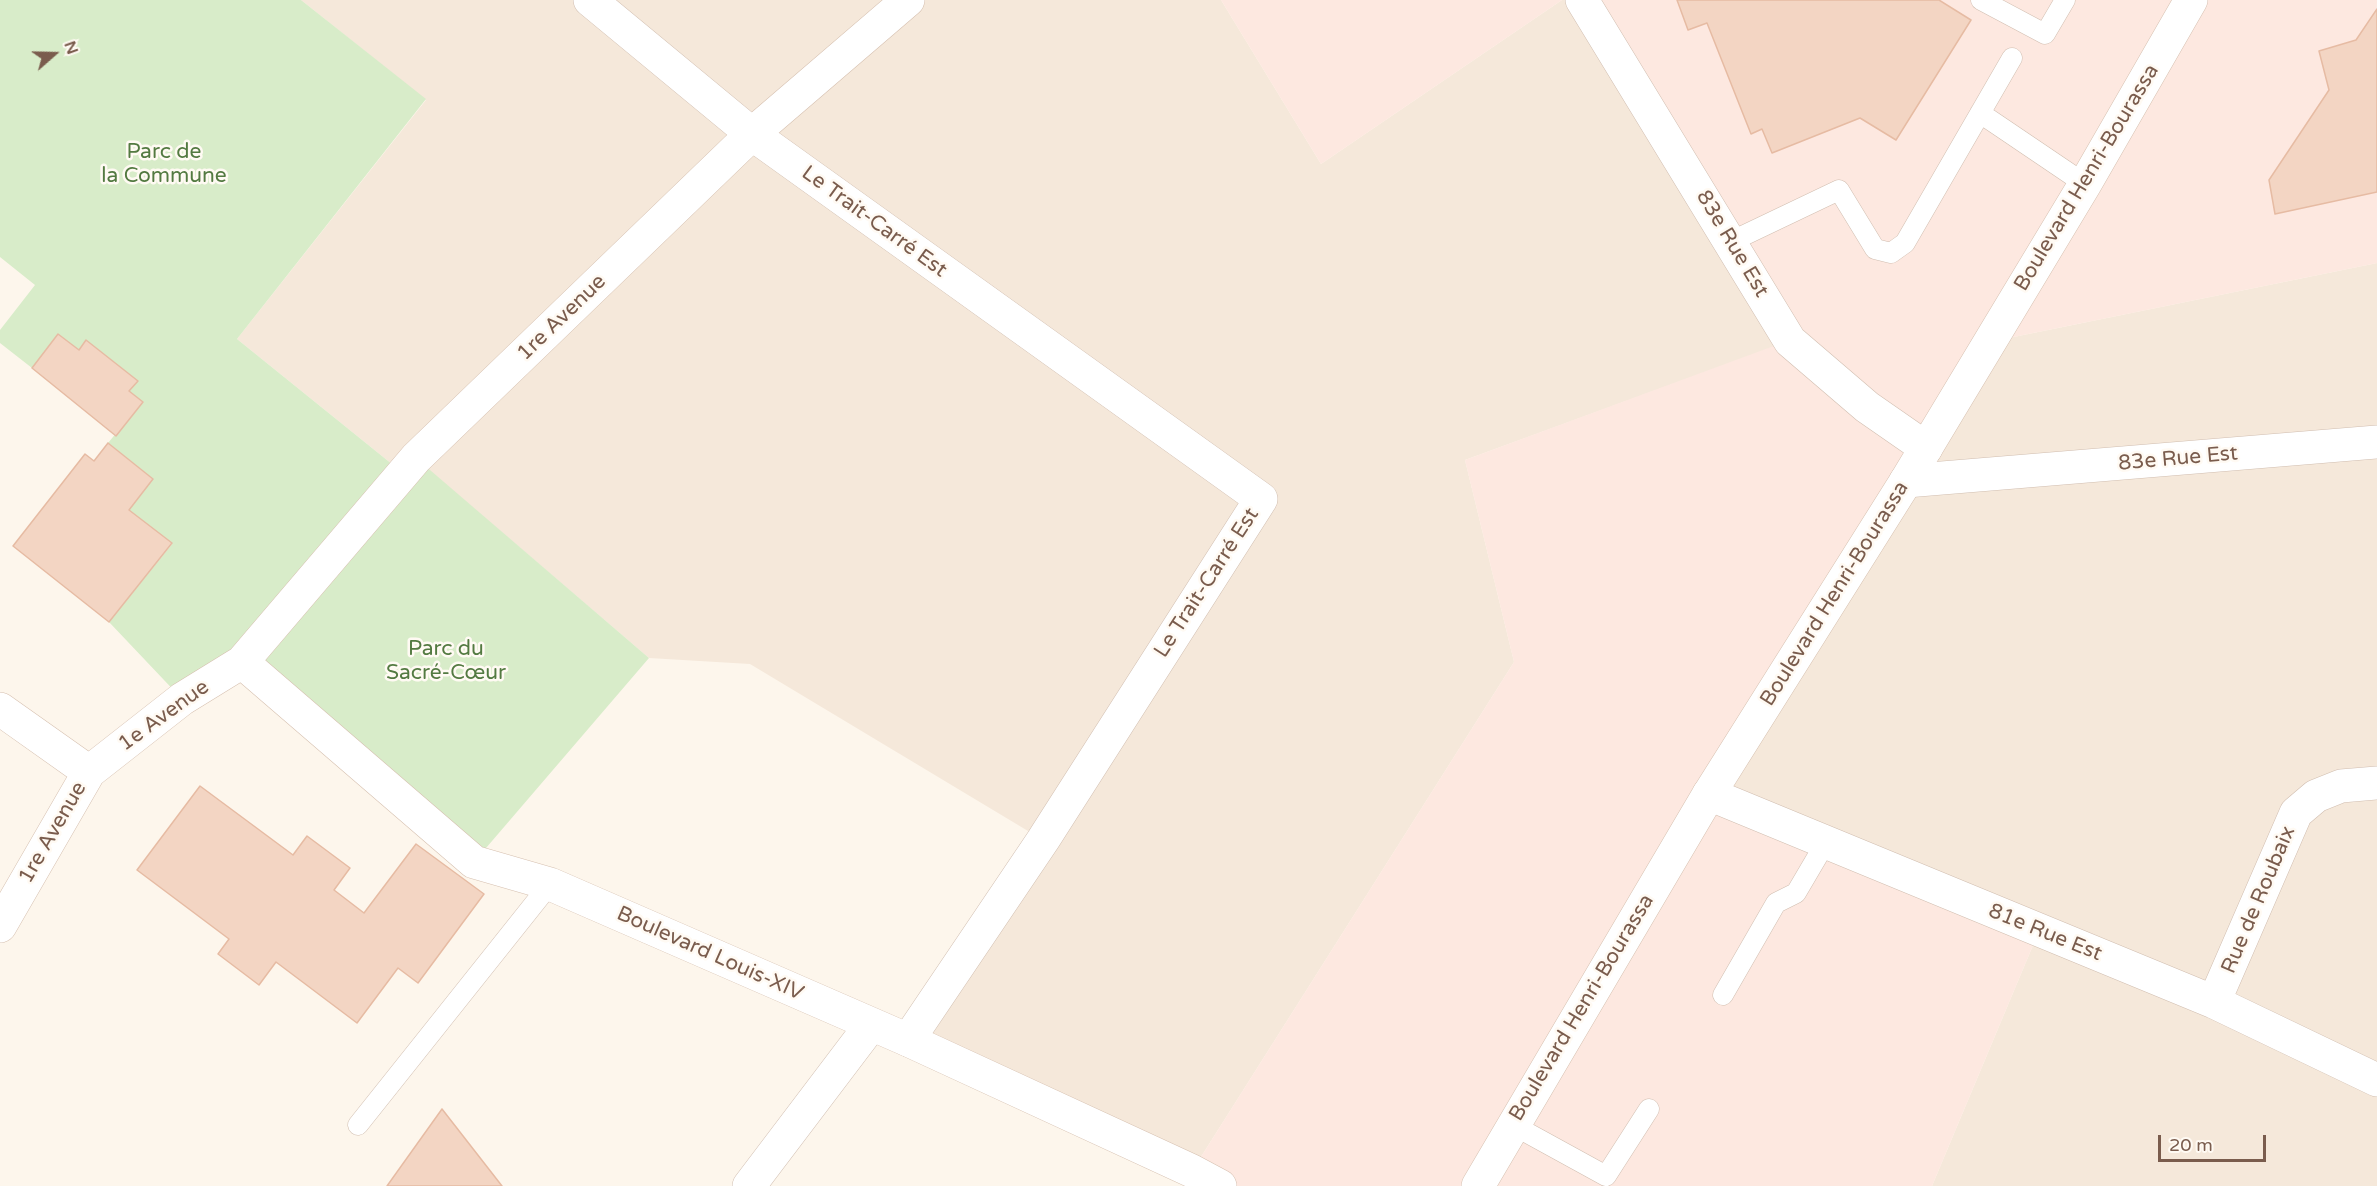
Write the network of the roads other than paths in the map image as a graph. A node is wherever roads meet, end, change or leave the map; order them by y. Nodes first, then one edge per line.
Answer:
1 (590, 0) edge
2 (908, 0) edge
3 (1582, 0) edge
4 (1981, 0) edge
5 (2065, 0) edge
6 (2191, 0) edge
7 (2012, 58) dead end
8 (1980, 113) junction
9 (752, 134) junction
10 (2085, 184) junction
11 (1730, 242) junction
12 (2377, 442) edge
13 (1926, 448) junction
14 (1906, 481) junction
15 (242, 662) junction
16 (0, 709) edge
17 (89, 772) junction
18 (2377, 783) edge
19 (1709, 794) junction
20 (1826, 842) junction
21 (550, 884) junction
22 (0, 926) edge
23 (1723, 995) dead end
24 (2214, 1002) junction
25 (871, 1024) junction
26 (908, 1040) junction
27 (2377, 1080) edge
28 (1649, 1109) dead end
29 (358, 1125) dead end
30 (1514, 1125) junction
31 (749, 1186) edge
32 (1220, 1186) edge
33 (1478, 1186) edge

1 - 9 street
2 - 9 street, 1re Avenue
3 - 11 street, 83e Rue Est
4 - 5 lane
6 - 10 street, Boulevard Henri-Bourassa
7 - 8 lane
8 - 10 lane
8 - 11 lane
9 - 15 street, 1re Avenue
9 - 26 street, Le Trait-Carré Est
10 - 13 street, Boulevard Henri-Bourassa
11 - 13 street, 83e Rue Est
12 - 14 street, 83e Rue Est
13 - 14 street, Boulevard Henri-Bourassa
14 - 19 street, Boulevard Henri-Bourassa
15 - 17 street, 1e Avenue
15 - 21 street, Boulevard Louis-XIV
16 - 17 street
17 - 22 street, 1re Avenue
18 - 24 street, Rue de Roubaix
19 - 20 street, 81e Rue Est
19 - 30 street, Boulevard Henri-Bourassa
20 - 23 lane
20 - 24 street, 81e Rue Est
21 - 25 street, Boulevard Louis-XIV
21 - 29 lane
24 - 27 street, 81e Rue Est
25 - 26 street, Boulevard Louis-XIV
25 - 31 street
26 - 32 street, Boulevard Louis-XIV
28 - 30 lane
30 - 33 street, Boulevard Henri-Bourassa

